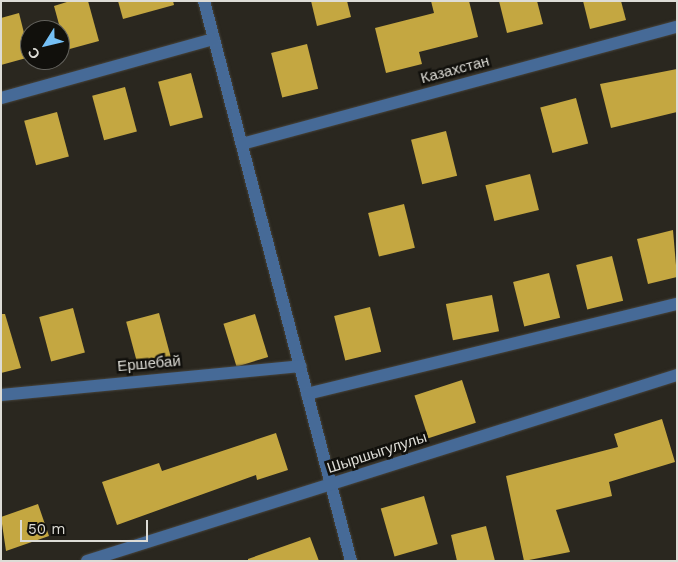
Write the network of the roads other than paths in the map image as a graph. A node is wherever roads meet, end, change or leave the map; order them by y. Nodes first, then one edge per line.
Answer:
1 (204, 1) edge
2 (677, 27) edge
3 (214, 39) junction
4 (1, 98) edge
5 (242, 144) junction
6 (677, 304) edge
7 (301, 366) junction
8 (677, 375) edge
9 (307, 394) junction
10 (1, 395) edge
11 (329, 485) junction
12 (87, 561) edge
13 (351, 561) edge

1 - 3 street
2 - 5 street, Казахстан
3 - 4 street
3 - 5 street
5 - 7 street
6 - 9 street
7 - 9 street
7 - 10 street, Ершебай
8 - 11 street, Шыршыгулулы
9 - 11 street
11 - 12 street, Шыршыгулулы
11 - 13 street

